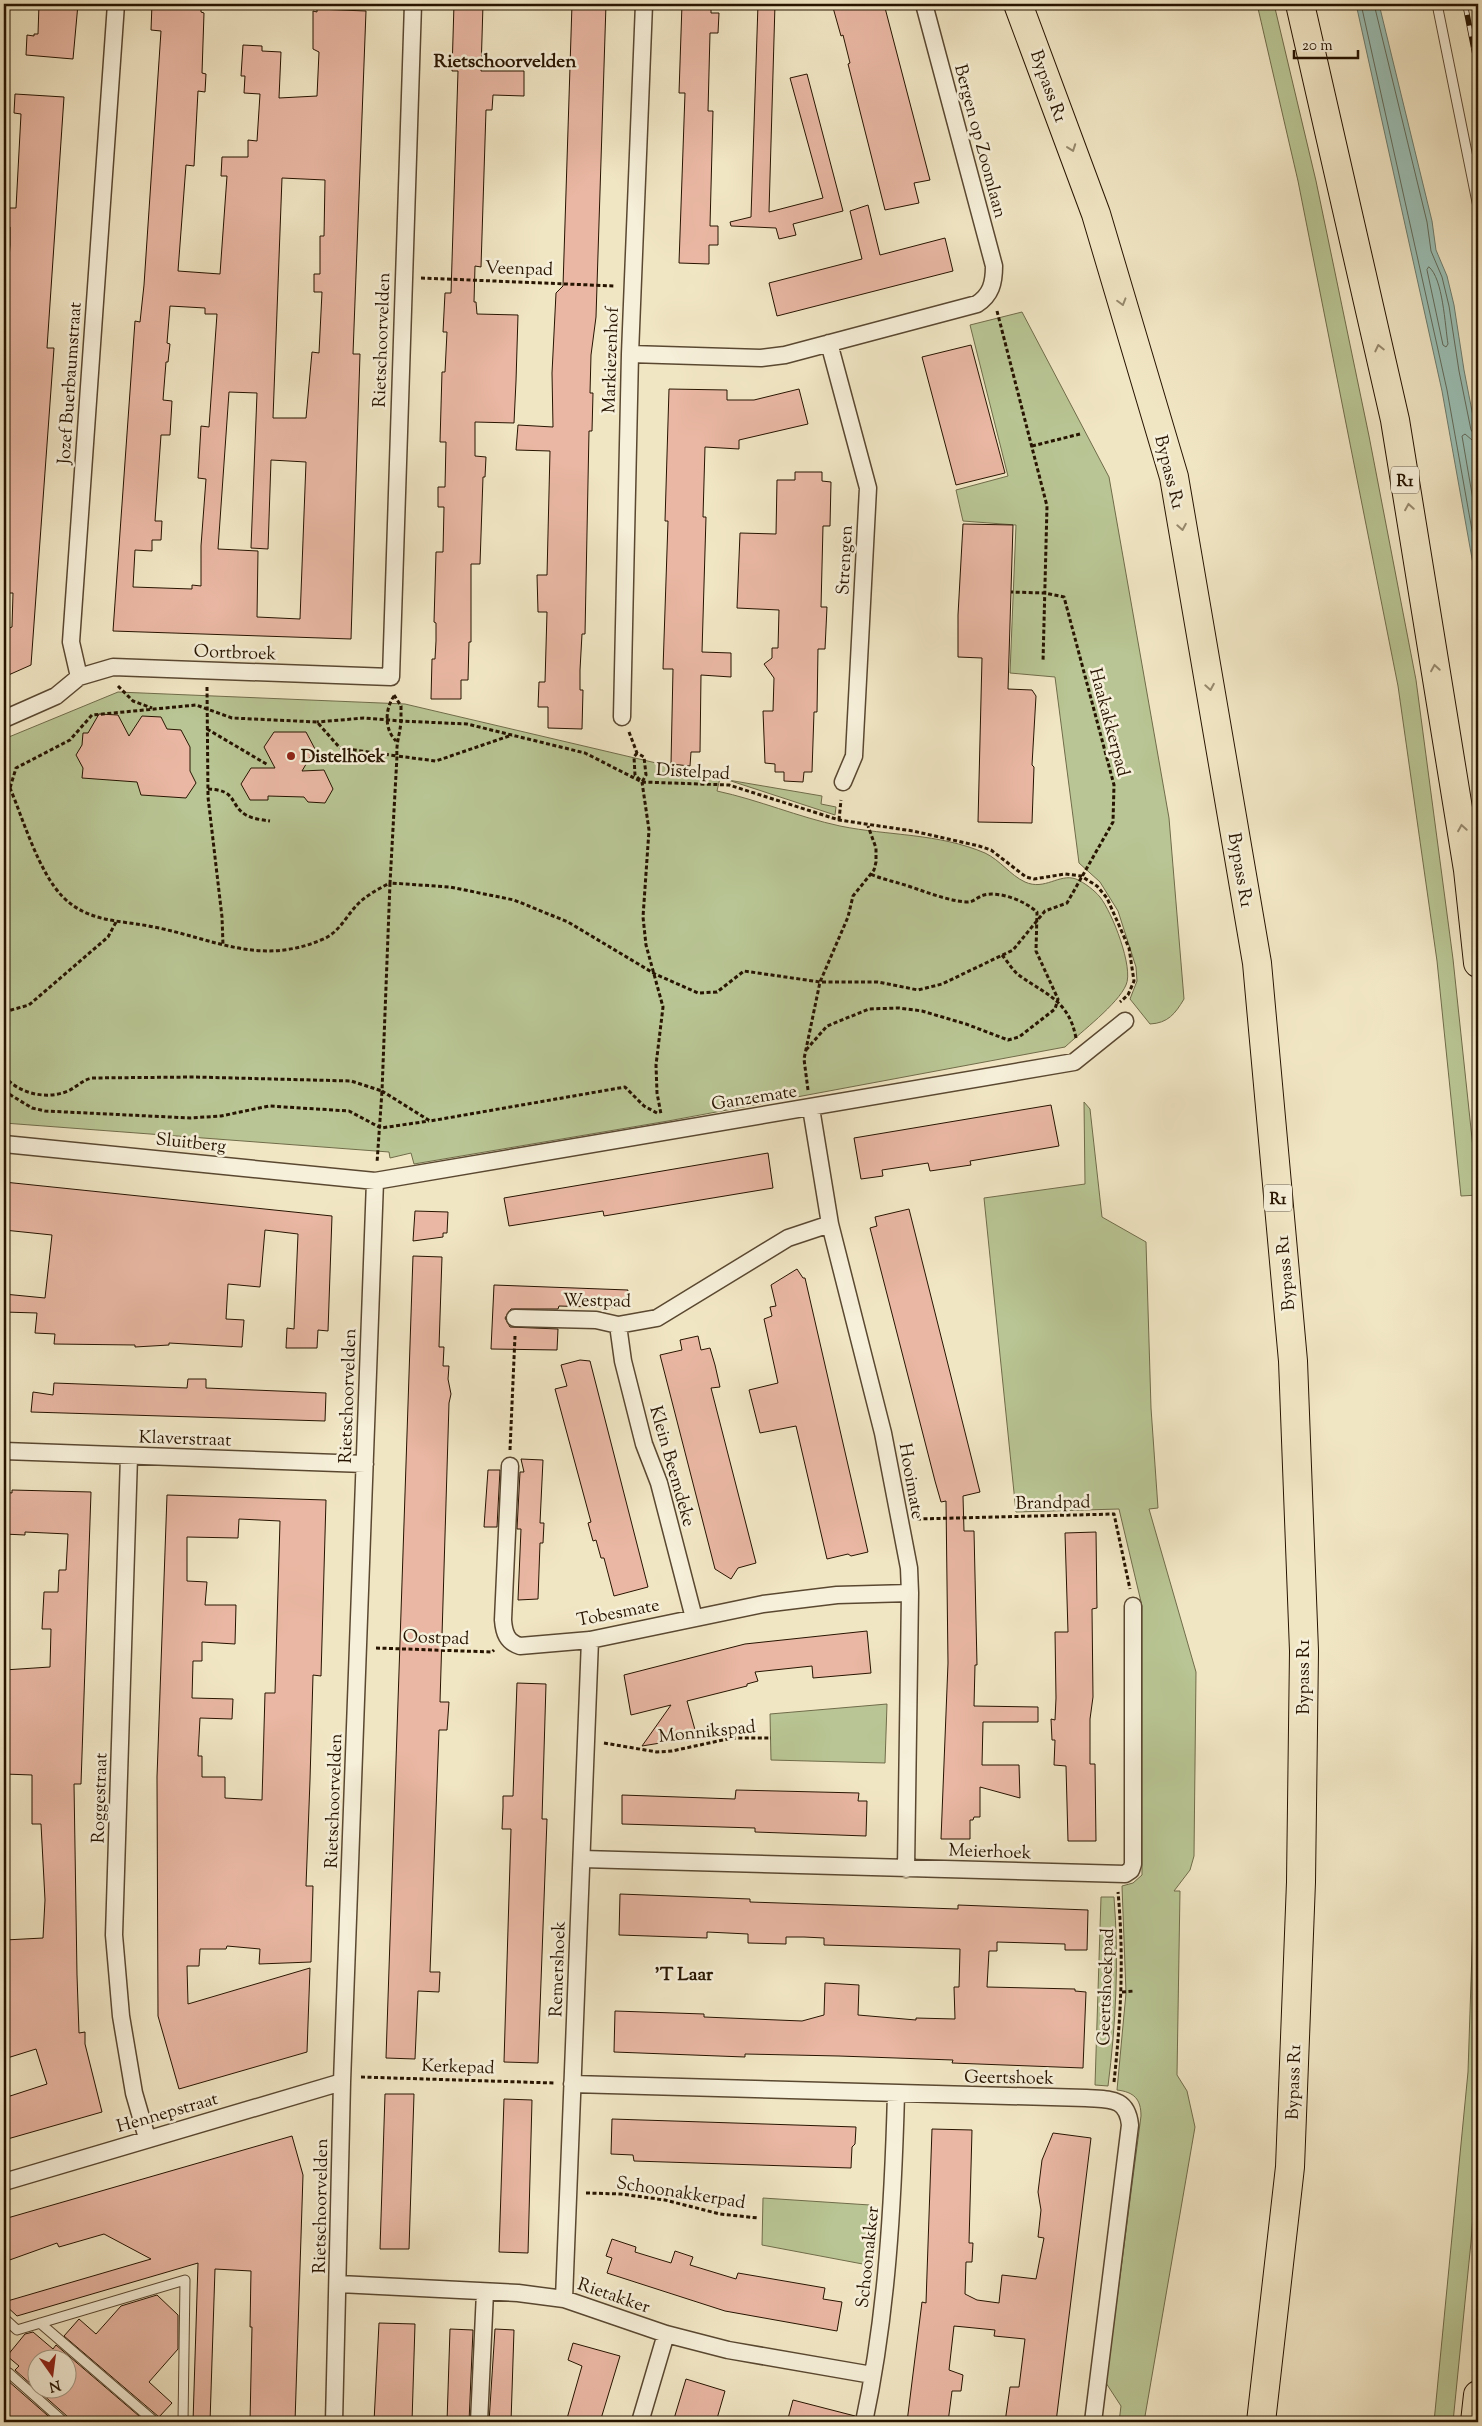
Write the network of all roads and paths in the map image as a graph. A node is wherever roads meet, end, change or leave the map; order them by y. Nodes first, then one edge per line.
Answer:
1 (116, 4) edge
2 (413, 4) edge
3 (644, 4) edge
4 (924, 4) edge
5 (1018, 4) edge
6 (1300, 4) edge
7 (1437, 4) edge
8 (1478, 207) edge
9 (403, 277) junction
10 (633, 287) junction
11 (991, 289) junction
12 (829, 343) junction
13 (630, 354) junction
14 (1080, 434) dead end
15 (1032, 446) junction
16 (1011, 592) dead end
17 (1045, 593) junction
18 (1043, 662) dead end
19 (113, 667) junction
20 (79, 677) junction
21 (391, 677) junction
22 (394, 696) junction
23 (206, 708) junction
24 (155, 709) junction
25 (622, 717) joint
26 (4, 719) edge
27 (388, 719) junction
28 (402, 721) junction
29 (317, 722) junction
30 (206, 728) junction
31 (512, 735) junction
32 (396, 741) junction
33 (638, 753) junction
34 (397, 756) junction
35 (268, 765) dead end
36 (642, 782) junction
37 (843, 782) dead end
38 (4, 785) edge
39 (10, 788) junction
40 (4, 789) edge
41 (208, 789) junction
42 (270, 820) dead end
43 (868, 826) junction
44 (870, 874) junction
45 (1081, 876) junction
46 (390, 883) junction
47 (1038, 920) junction
48 (116, 922) junction
49 (223, 946) junction
50 (1002, 955) junction
51 (1478, 963) edge
52 (655, 974) junction
53 (820, 982) junction
54 (1057, 1002) junction
55 (1115, 1007) dead end
56 (4, 1012) edge
57 (1125, 1021) dead end
58 (1083, 1038) dead end
59 (806, 1050) junction
60 (4, 1076) edge
61 (4, 1090) edge
62 (382, 1090) junction
63 (811, 1108) junction
64 (430, 1121) junction
65 (381, 1128) junction
66 (4, 1144) edge
67 (375, 1181) junction
68 (830, 1224) junction
69 (515, 1318) joint
70 (618, 1324) junction
71 (4, 1451) edge
72 (129, 1456) junction
73 (365, 1464) junction
74 (510, 1466) joint
75 (898, 1519) junction
76 (910, 1593) junction
77 (1133, 1606) joint
78 (694, 1618) junction
79 (507, 1638) junction
80 (590, 1640) junction
81 (359, 1648) junction
82 (772, 1738) dead end
83 (586, 1740) junction
84 (582, 1859) junction
85 (906, 1869) junction
86 (1116, 1875) junction
87 (1134, 1991) dead end
88 (1122, 1992) junction
89 (342, 2082) junction
90 (572, 2084) junction
91 (896, 2094) junction
92 (1112, 2100) junction
93 (147, 2138) junction
94 (4, 2182) edge
95 (569, 2193) junction
96 (758, 2218) dead end
97 (339, 2284) junction
98 (485, 2292) junction
99 (564, 2299) junction
100 (4, 2318) edge
101 (40, 2323) junction
102 (666, 2334) junction
103 (9, 2373) dead end
104 (872, 2375) junction
105 (1478, 2395) edge
106 (64, 2422) edge
107 (156, 2422) edge
108 (182, 2422) edge
109 (334, 2422) edge
110 (479, 2422) edge
111 (640, 2422) edge
112 (864, 2422) edge
113 (1093, 2422) edge
114 (1261, 2422) edge
115 (1475, 2422) edge

1 - 20 street, Jozef Buerbaumstraat
2 - 9 street, Rietschoorvelden
3 - 10 street, Markiezenhof
4 - 11 street, Bergen op Zoomlaan
5 -> 114 highway, Bypass R1 / R1
51 -> 6 highway, R1
7 - 8 lane
9 - 10 path, Veenpad
9 - 21 street, Rietschoorvelden
10 - 13 street, Markiezenhof
11 - 12 street
11 - 15 path
12 - 13 street
12 - 37 street, Strengen
13 - 25 street, Markiezenhof
14 - 15 path
15 - 17 path
16 - 17 path
17 - 18 path
17 - 45 path, Haakakkerpad
19 - 20 street, Oortbroek
19 - 21 street, Oortbroek
19 - 24 path
20 - 26 street
21 - 22 path
22 - 27 path
22 - 28 path
23 - 24 path, Distelpad
23 - 29 path, Distelpad
23 - 30 path
24 - 39 path, Distelpad
25 - 33 path
27 - 28 path, Distelpad
27 - 29 path, Distelpad
27 - 32 path
28 - 31 path, Distelpad
28 - 32 path
29 - 34 path
30 - 35 path
30 - 41 path
31 - 34 path
31 - 36 path, Distelpad
32 - 34 path
33 - 36 path
33 - 36 path
34 - 46 path
36 - 43 path, Distelpad
36 - 52 path
38 - 39 path
39 - 40 path
39 - 48 path
41 - 42 path
41 - 49 path
43 - 44 path
43 - 45 path, Distelpad
44 - 47 path
44 - 53 path
45 - 47 path, Haakakkerpad
45 - 55 path
46 - 49 path
46 - 52 path, Haakakkerpad
46 - 62 path
47 - 50 path, Haakakkerpad
47 - 54 path
48 - 49 path
48 - 56 path
50 - 53 path, Haakakkerpad
50 - 54 path
52 - 53 path, Haakakkerpad
52 - 64 path
53 - 59 path
54 - 58 path
54 - 59 path
57 - 63 street, Ganzemate
59 - 63 path
60 - 62 path
61 - 65 path
62 - 64 path
62 - 65 path
63 - 67 street, Ganzemate
63 - 68 street, Hooimate
64 - 65 path
65 - 67 path
66 - 67 street, Sluitberg
67 - 73 street, Rietschoorvelden
68 - 70 street, Westpad
68 - 75 street, Hooimate
69 - 70 street, Westpad
69 - 74 path
70 - 78 street, Klein Beemdeke
71 - 72 street, Klaverstraat
72 - 73 street, Klaverstraat
72 - 93 street, Roggestraat
73 - 81 street, Rietschoorvelden
74 - 79 street
75 - 76 street, Hooimate
75 - 77 path, Brandpad
76 - 78 street, Tobesmate
76 - 85 street, Hooimate
77 - 86 street
78 - 80 street, Tobesmate
79 - 80 street, Tobesmate
79 - 81 path, Oostpad
80 - 83 street, Remershoek
81 - 89 street, Rietschoorvelden
82 - 83 path, Monnikspad
83 - 84 street, Remershoek
84 - 85 street, Meierhoek
84 - 90 street, Remershoek
85 - 86 street, Meierhoek
86 - 88 path, Geertshoekpad
87 - 88 path
88 - 92 path, Geertshoekpad
89 - 90 path, Kerkepad
89 - 93 street, Hennepstraat
89 - 97 street, Rietschoorvelden
90 - 91 street, Geertshoek
90 - 95 street, Remershoek
91 - 92 street, Geertshoek
91 - 104 street, Schoonakker
92 - 113 street
93 - 94 street, Hennepstraat
95 - 96 path, Schoonakkerpad
95 - 99 street, Remershoek
97 - 98 street, Rietakker
97 - 109 street, Rietschoorvelden
98 - 99 street, Rietakker
98 - 110 street
99 - 102 street, Rietakker
100 - 101 lane
101 - 107 lane
101 - 108 lane
102 - 104 street, Rietakker
102 - 111 street
103 - 106 lane
104 - 112 street, Schoonakker
105 - 115 highway

